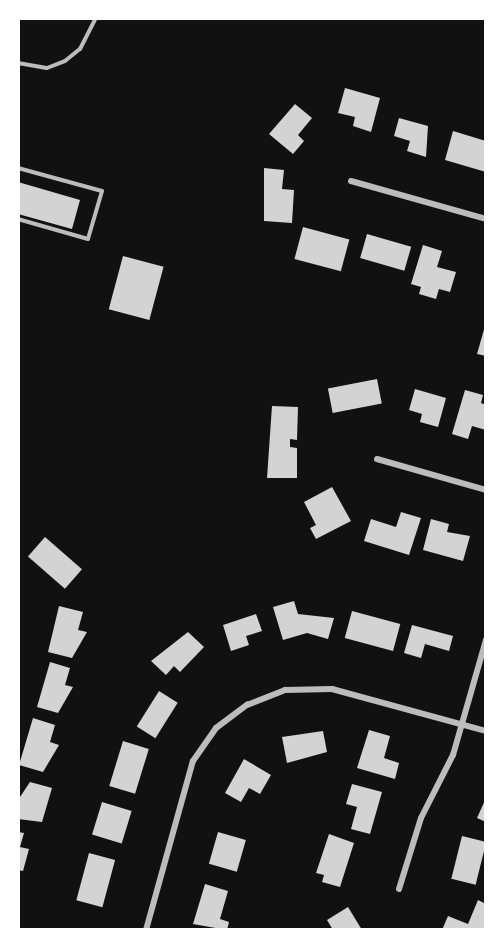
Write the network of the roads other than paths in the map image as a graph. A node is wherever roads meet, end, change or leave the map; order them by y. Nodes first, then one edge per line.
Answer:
1 (96, 18) edge
2 (18, 63) edge
3 (18, 168) edge
4 (351, 181) dead end
5 (18, 219) edge
6 (486, 219) edge
7 (377, 459) dead end
8 (486, 490) edge
9 (486, 640) edge
10 (462, 724) junction
11 (486, 731) edge
12 (399, 889) dead end
13 (146, 930) edge

1 - 2 lane
3 - 5 lane
4 - 6 street
7 - 8 street
9 - 10 street
10 - 11 street
10 - 12 street
10 - 13 street

